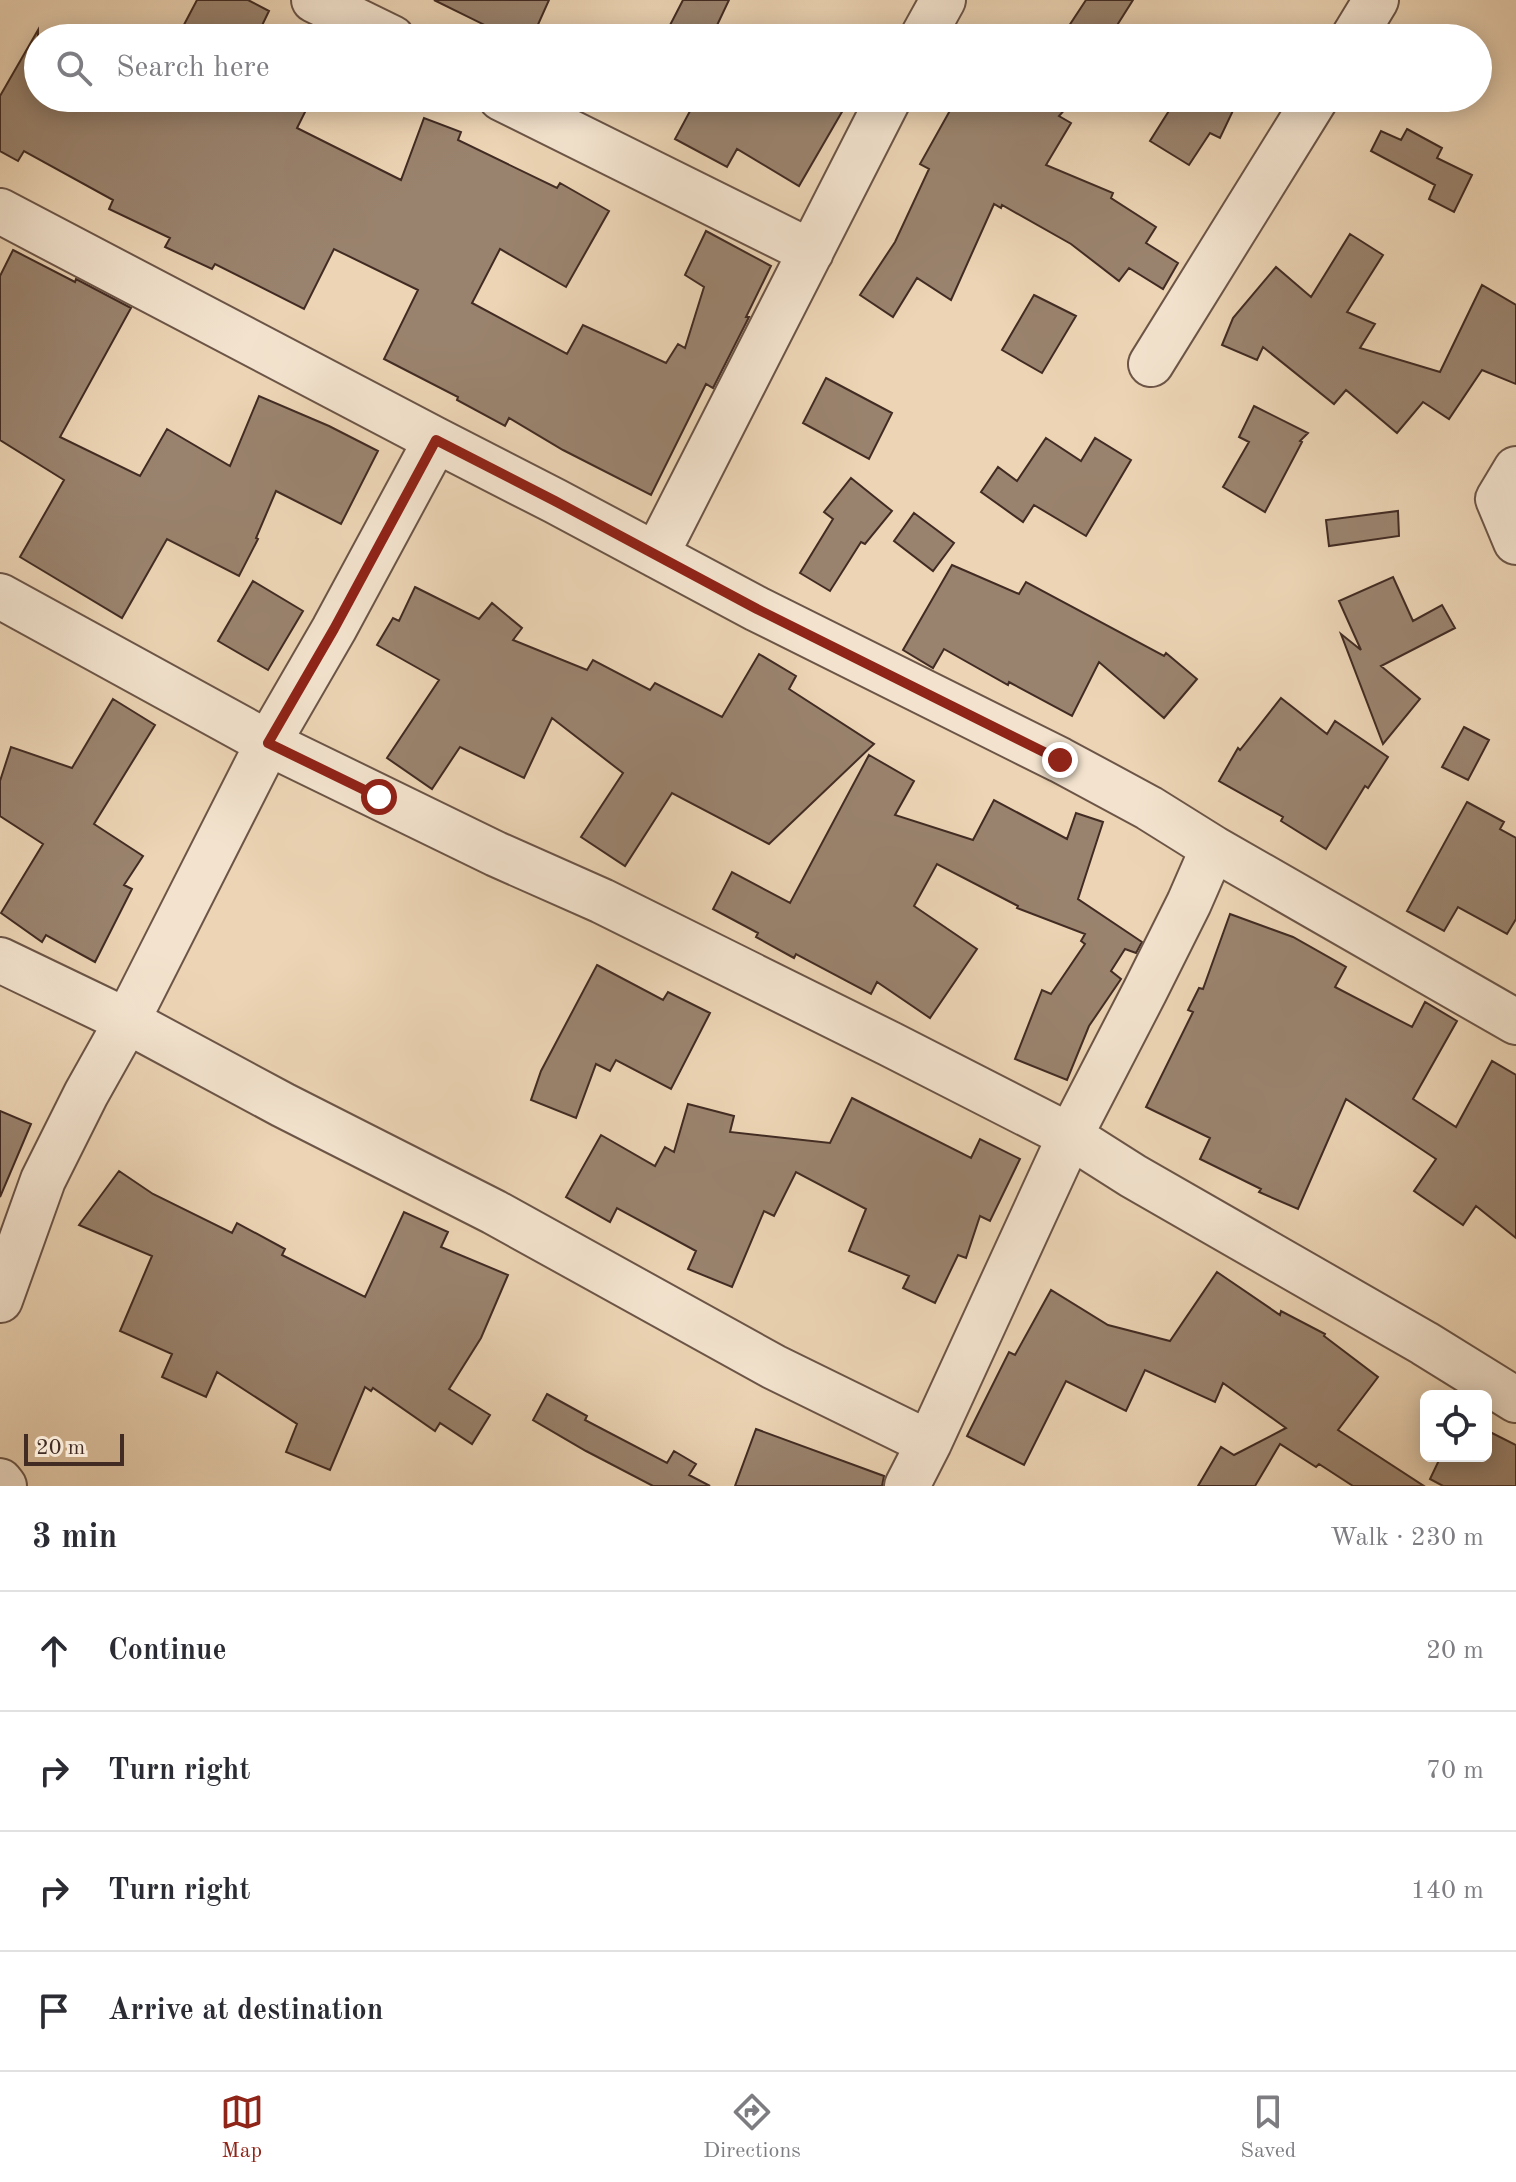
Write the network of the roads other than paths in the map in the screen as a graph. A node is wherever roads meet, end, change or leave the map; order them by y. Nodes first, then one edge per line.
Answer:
1 (314, 0) edge
2 (943, 0) edge
3 (1376, 0) edge
4 (363, 24) edge
5 (930, 24) edge
6 (1361, 24) edge
7 (529, 112) edge
8 (882, 112) edge
9 (1307, 112) edge
10 (0, 211) edge
11 (811, 252) junction
12 (1151, 364) dead end
13 (436, 440) junction
14 (1516, 469) edge
15 (1516, 542) edge
16 (656, 555) junction
17 (0, 596) edge
18 (268, 743) junction
19 (1213, 848) junction
20 (0, 960) edge
21 (127, 1021) junction
22 (1516, 1022) edge
23 (1070, 1136) junction
24 (0, 1300) edge
25 (1516, 1400) edge
26 (929, 1443) junction
27 (0, 1481) edge
28 (4, 1486) edge
29 (907, 1486) edge

1 - 4 street
2 - 5 street
3 - 6 street
7 - 11 street
8 - 11 street
9 - 12 street
10 - 13 street
11 - 16 street
13 - 16 street
13 - 18 street
14 - 15 street
16 - 19 street
17 - 18 street
18 - 21 street
18 - 23 street
19 - 22 street
19 - 23 street
20 - 21 street
21 - 24 street
21 - 26 street
23 - 25 street
23 - 26 street
26 - 29 street
27 - 28 street

